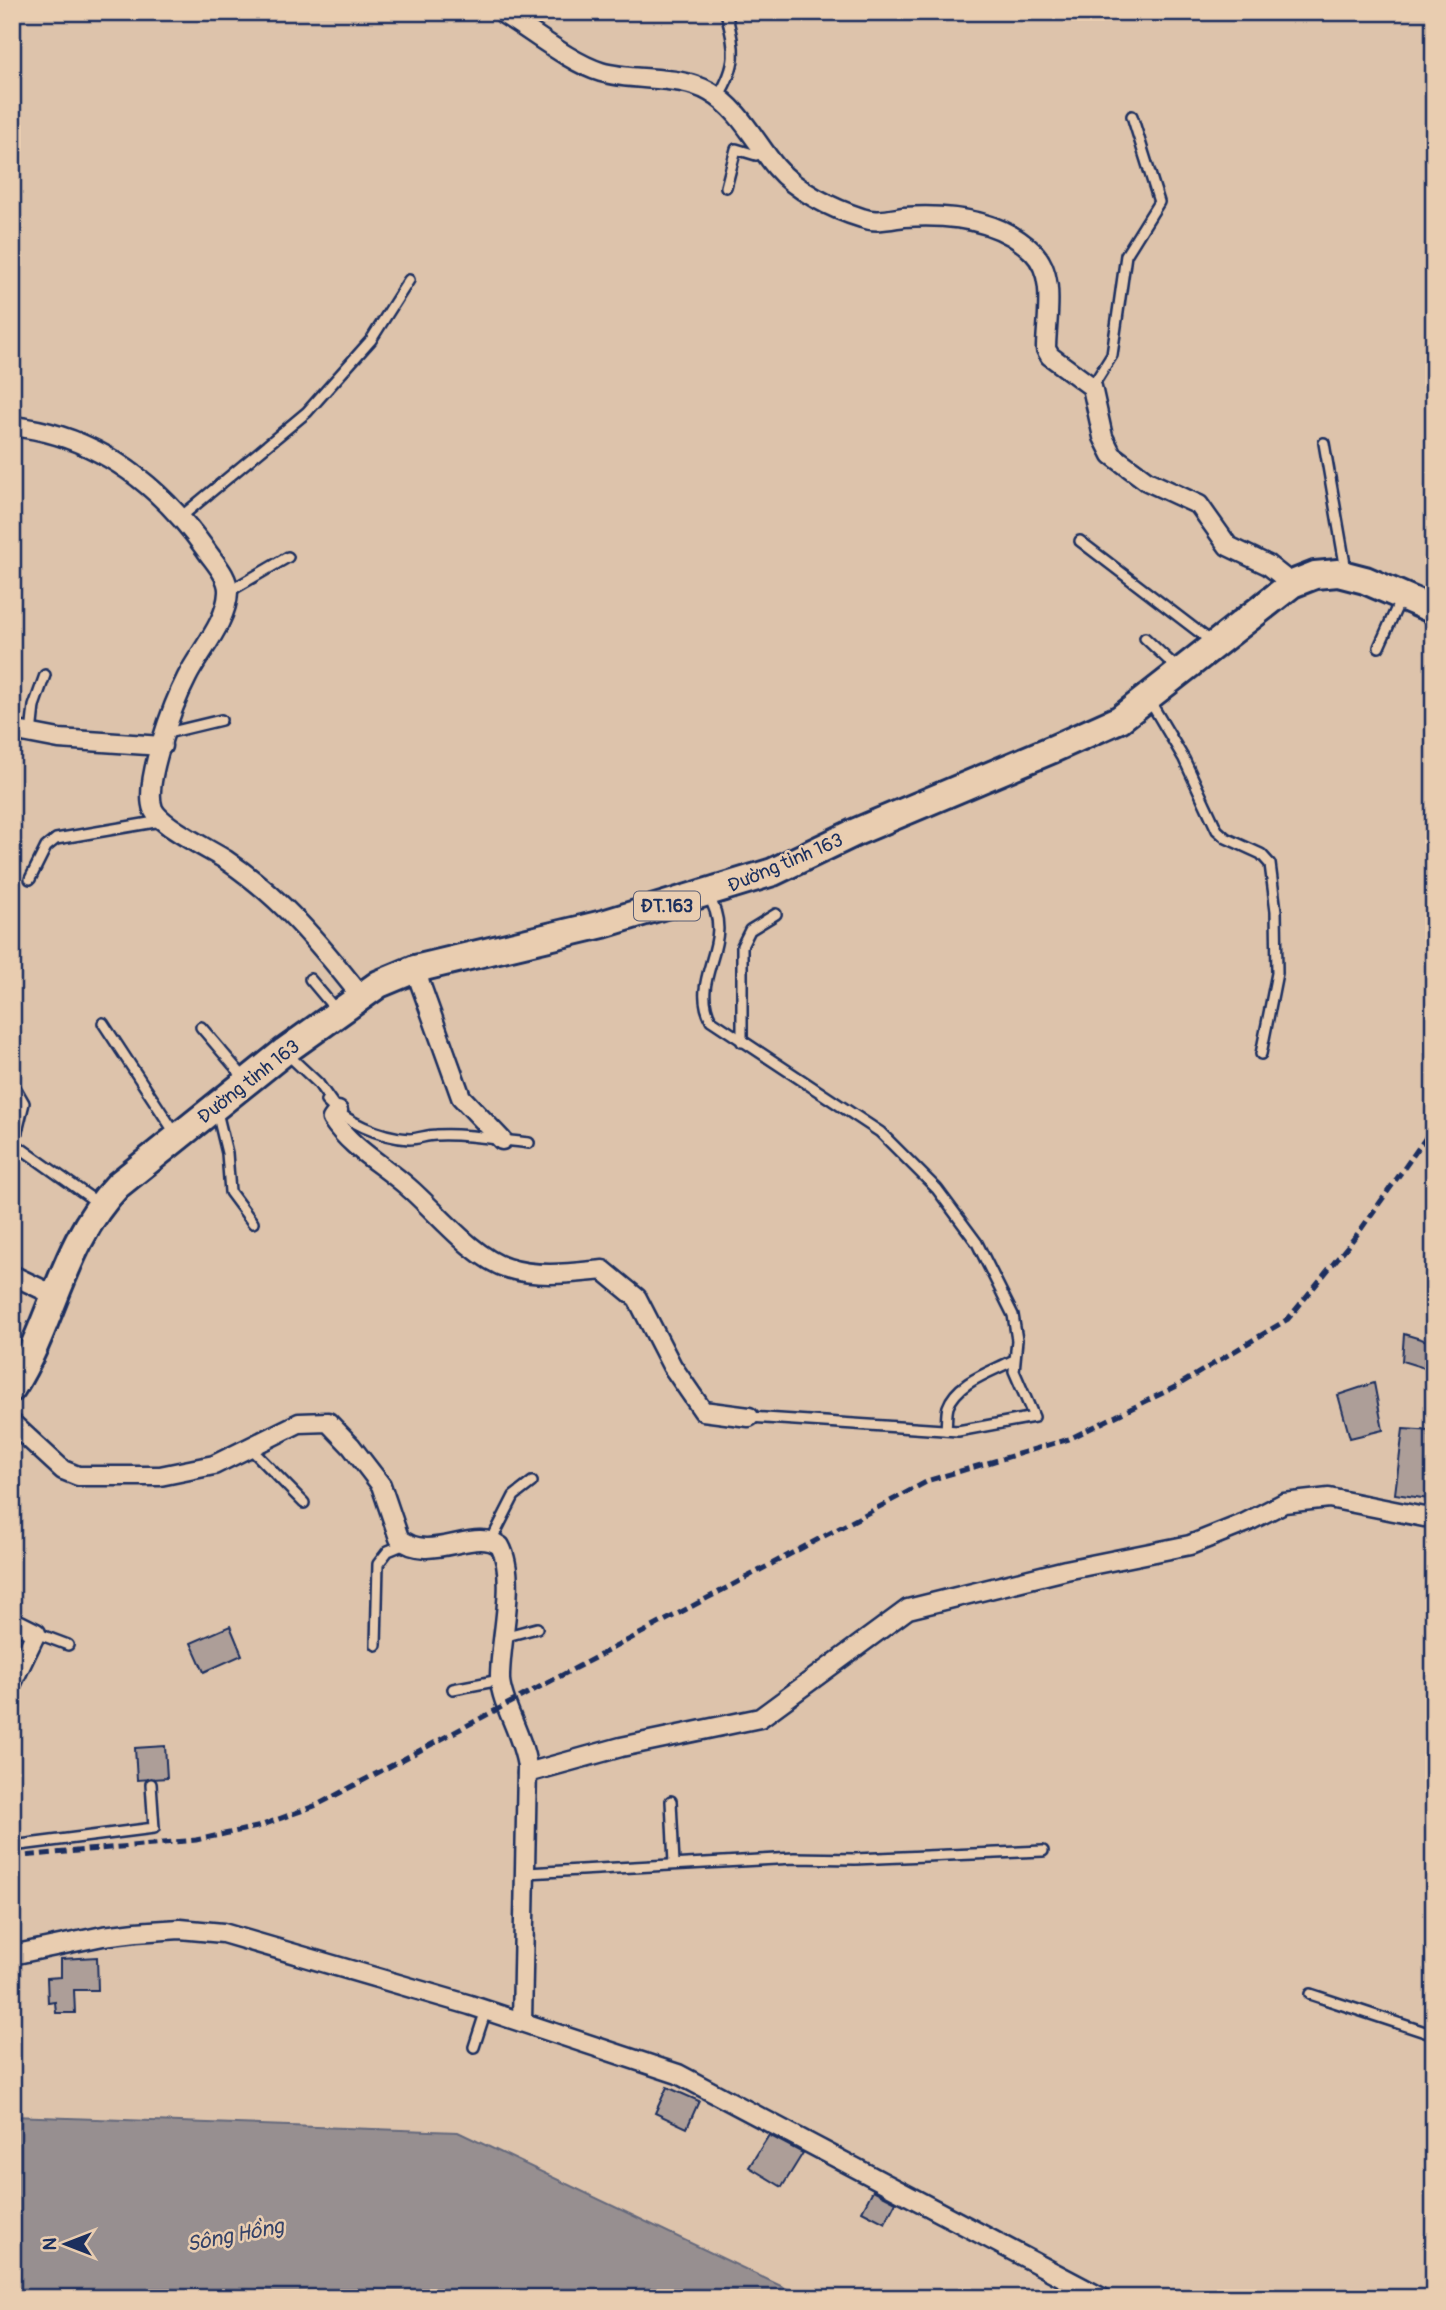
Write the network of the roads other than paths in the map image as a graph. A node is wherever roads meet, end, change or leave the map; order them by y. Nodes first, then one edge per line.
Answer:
1 (726, 12) edge
2 (505, 15) dead end
3 (718, 97) junction
4 (1132, 116) dead end
5 (766, 152) junction
6 (726, 187) dead end
7 (409, 280) dead end
8 (1092, 387) junction
9 (12, 426) edge
10 (1324, 443) dead end
11 (182, 516) junction
12 (1080, 541) dead end
13 (288, 557) dead end
14 (1346, 575) junction
15 (1292, 584) junction
16 (228, 592) junction
17 (1402, 595) junction
18 (1434, 610) edge
19 (1145, 638) dead end
20 (1213, 643) junction
21 (1379, 648) dead end
22 (1180, 671) junction
23 (45, 675) dead end
24 (1147, 697) junction
25 (221, 720) dead end
26 (12, 730) edge
27 (31, 734) junction
28 (164, 739) junction
29 (163, 820) junction
30 (30, 879) dead end
31 (708, 894) junction
32 (776, 914) dead end
33 (415, 969) junction
34 (310, 979) dead end
35 (360, 995) junction
36 (337, 1012) junction
37 (103, 1023) dead end
38 (201, 1027) dead end
39 (742, 1042) junction
40 (285, 1051) junction
41 (1261, 1054) dead end
42 (12, 1082) edge
43 (247, 1082) junction
44 (215, 1107) junction
45 (338, 1111) junction
46 (178, 1138) junction
47 (502, 1140) junction
48 (13, 1143) edge
49 (529, 1143) dead end
50 (99, 1205) junction
51 (253, 1223) dead end
52 (12, 1275) edge
53 (56, 1296) junction
54 (1012, 1361) junction
55 (12, 1388) edge
56 (749, 1417) joint
57 (12, 1423) edge
58 (946, 1430) junction
59 (249, 1447) junction
60 (532, 1482) dead end
61 (304, 1503) dead end
62 (1434, 1515) edge
63 (491, 1541) junction
64 (405, 1544) junction
65 (12, 1621) edge
66 (537, 1628) dead end
67 (36, 1633) junction
68 (503, 1637) junction
69 (68, 1645) dead end
70 (376, 1645) dead end
71 (500, 1680) junction
72 (12, 1683) edge
73 (453, 1689) dead end
74 (527, 1773) junction
75 (151, 1784) dead end
76 (671, 1801) dead end
77 (12, 1846) edge
78 (1044, 1851) dead end
79 (674, 1864) junction
80 (527, 1873) junction
81 (12, 1955) edge
82 (1310, 1994) dead end
83 (486, 2010) junction
84 (523, 2022) junction
85 (1434, 2035) edge
86 (474, 2047) dead end
87 (1102, 2298) edge

1 - 3 lane
2 - 3 street
3 - 5 street
4 - 8 lane
5 - 6 lane
5 - 8 street
7 - 11 lane
8 - 15 street
9 - 11 street
10 - 14 lane
11 - 16 street
12 - 20 lane
13 - 16 lane
14 - 15 main road, Đường tỉnh 163 / ĐT.163
14 - 17 main road, Đường tỉnh 163 / ĐT.163
15 - 20 main road, Đường tỉnh 163 / ĐT.163
16 - 28 street
17 - 18 main road, Đường tỉnh 163 / ĐT.163
17 - 21 lane
19 - 22 lane
20 - 22 main road, Đường tỉnh 163 / ĐT.163
22 - 24 main road, Đường tỉnh 163 / ĐT.163
23 - 27 lane
24 - 31 main road, Đường tỉnh 163 / ĐT.163
24 - 41 lane
25 - 28 lane
26 - 27 street
27 - 28 street
28 - 29 street
29 - 30 lane
29 - 35 street
31 - 33 main road, Đường tỉnh 163 / ĐT.163
31 - 39 lane
32 - 39 lane
33 - 35 main road, Đường tỉnh 163 / ĐT.163
33 - 47 street
34 - 36 lane
35 - 36 main road, Đường tỉnh 163 / ĐT.163
36 - 40 main road, Đường tỉnh 163 / ĐT.163
37 - 46 lane
38 - 43 lane
39 - 54 lane
40 - 43 main road, Đường tỉnh 163 / ĐT.163
40 - 45 lane
42 - 48 lane
43 - 44 main road, Đường tỉnh 163 / ĐT.163
44 - 46 main road, Đường tỉnh 163 / ĐT.163
44 - 51 lane
45 - 47 lane
45 - 56 street
46 - 50 main road, Đường tỉnh 163 / ĐT.163
47 - 49 lane
48 - 50 lane
50 - 53 main road, Đường tỉnh 163 / ĐT.163
52 - 53 street
53 - 55 main road, Đường tỉnh 163 / ĐT.163
54 - 58 lane
54 - 58 lane
56 - 58 lane
57 - 59 street
59 - 61 lane
59 - 64 street
60 - 63 lane
62 - 74 street
63 - 64 street
63 - 68 street
64 - 70 lane
65 - 67 street
66 - 68 lane
67 - 69 lane
67 - 72 street
68 - 71 street
71 - 73 lane
71 - 74 street
74 - 80 street
75 - 77 lane
76 - 79 lane
78 - 79 lane
79 - 80 lane
80 - 84 street
81 - 83 street
82 - 85 lane
83 - 84 street
83 - 86 lane
84 - 87 street

